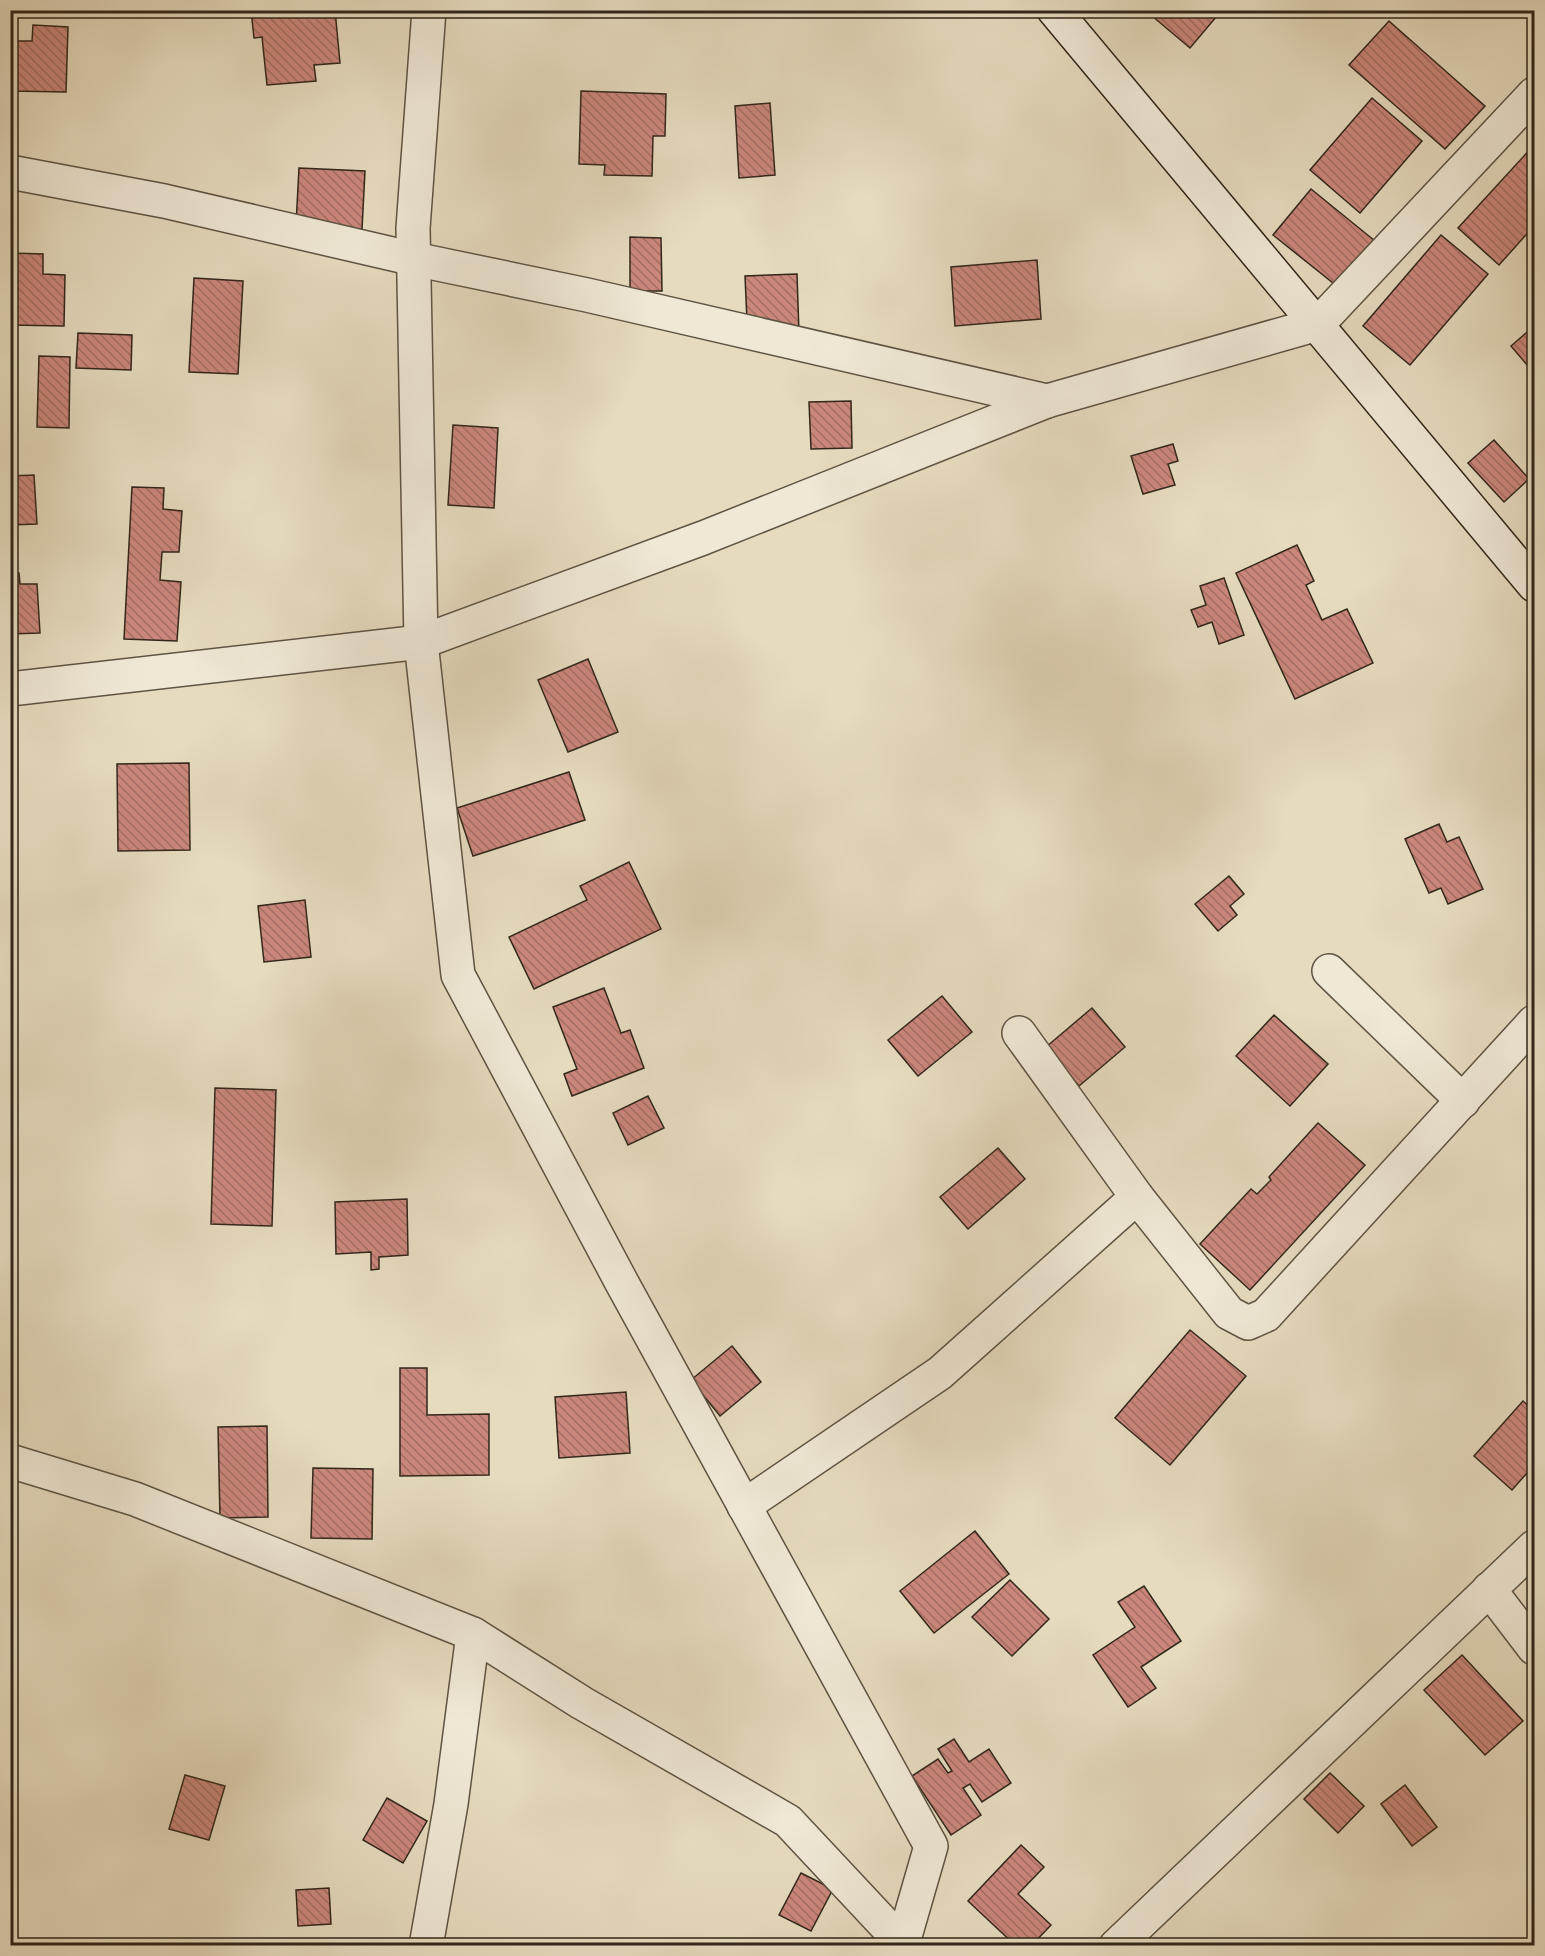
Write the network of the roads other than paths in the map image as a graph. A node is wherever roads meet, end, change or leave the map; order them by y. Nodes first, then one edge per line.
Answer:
1 (429, 10) edge
2 (1054, 10) edge
3 (1534, 94) edge
4 (10, 172) edge
5 (414, 259) junction
6 (1318, 324) junction
7 (1047, 401) junction
8 (1534, 585) edge
9 (421, 642) junction
10 (10, 689) edge
11 (1329, 971) dead end
12 (1534, 1022) edge
13 (1019, 1033) dead end
14 (1463, 1101) junction
15 (1137, 1197) junction
16 (10, 1461) edge
17 (744, 1506) junction
18 (1534, 1547) edge
19 (1489, 1589) junction
20 (473, 1634) junction
21 (1534, 1648) edge
22 (904, 1944) edge
23 (426, 1946) edge
24 (1116, 1946) edge

1 - 5 street
2 - 6 street
3 - 6 street
4 - 5 street
5 - 7 street
5 - 9 street
6 - 7 street
6 - 8 street
7 - 9 street
9 - 10 street
9 - 17 street
11 - 14 street
12 - 14 street
13 - 15 street
14 - 15 street
15 - 17 street
16 - 20 street
17 - 22 street
18 - 19 street
19 - 21 street
19 - 24 street
20 - 22 street
20 - 23 street

